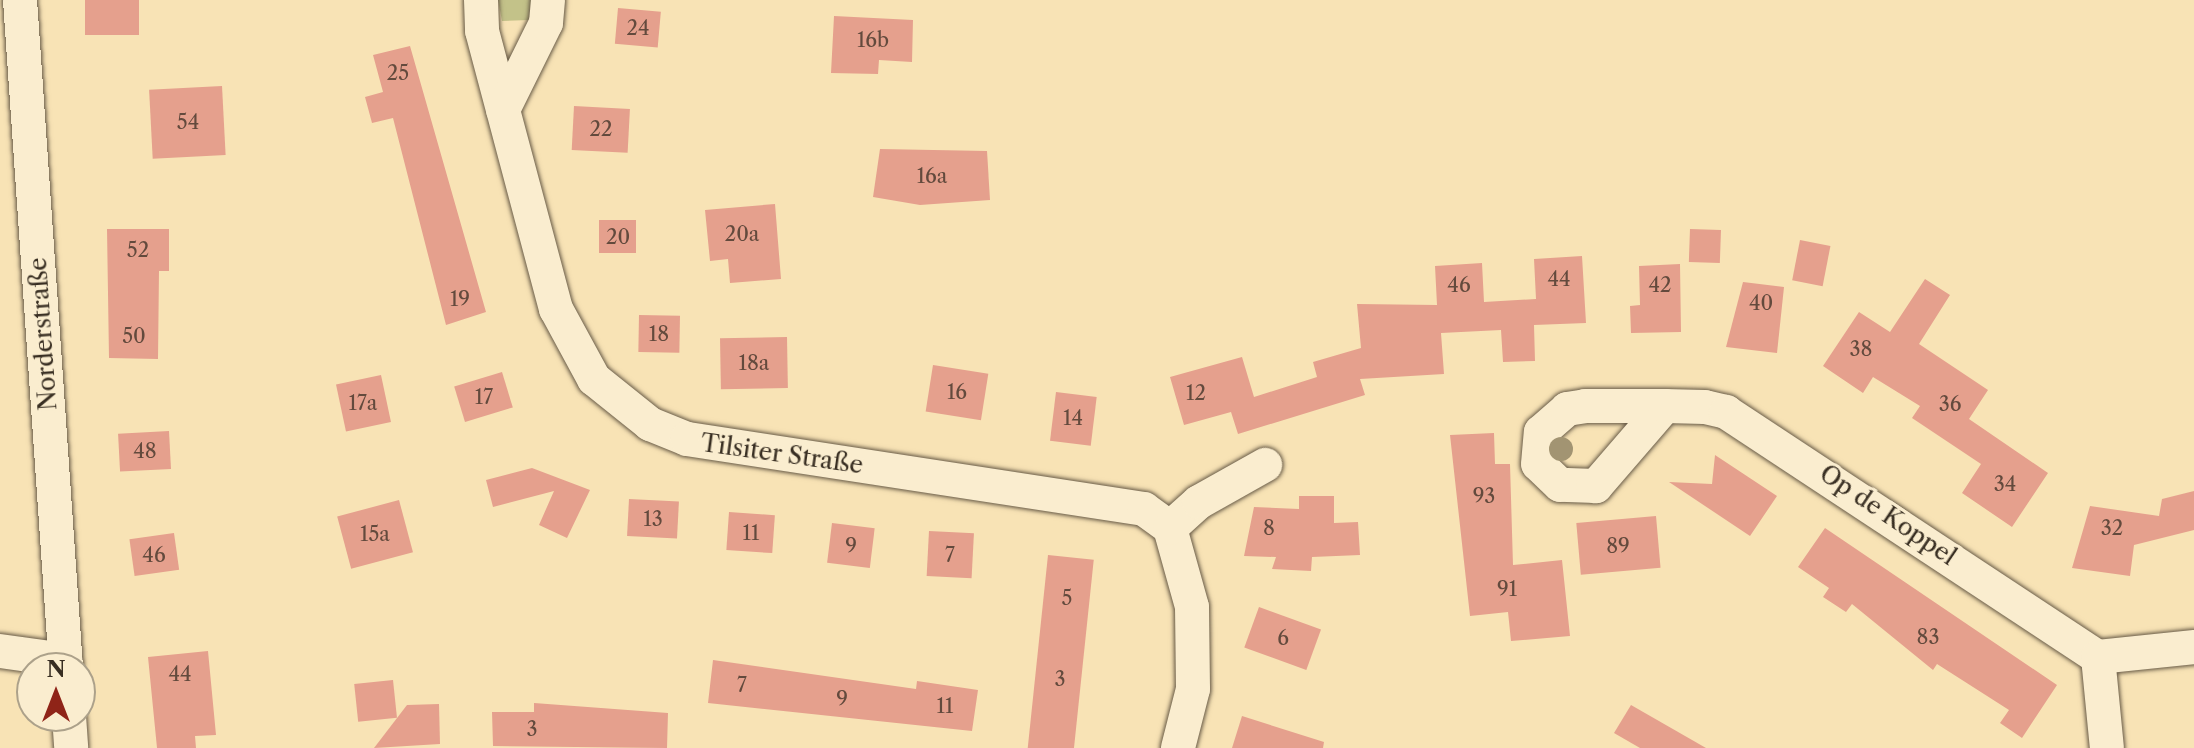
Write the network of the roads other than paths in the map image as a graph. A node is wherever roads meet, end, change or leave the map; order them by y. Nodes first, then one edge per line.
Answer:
1 (20, 0) edge
2 (481, 0) edge
3 (548, 0) edge
4 (503, 110) junction
5 (1665, 406) dead end
6 (1265, 465) dead end
7 (1170, 528) junction
8 (2194, 647) edge
9 (64, 652) edge
10 (2098, 657) junction
11 (1178, 748) edge
12 (2107, 748) edge

1 - 9 street, Norderstraße
2 - 4 street, Tilsiter Straße
3 - 4 street
4 - 7 street, Tilsiter Straße
5 - 10 street, Op de Koppel
6 - 7 street
7 - 11 street
8 - 10 street
10 - 12 street

